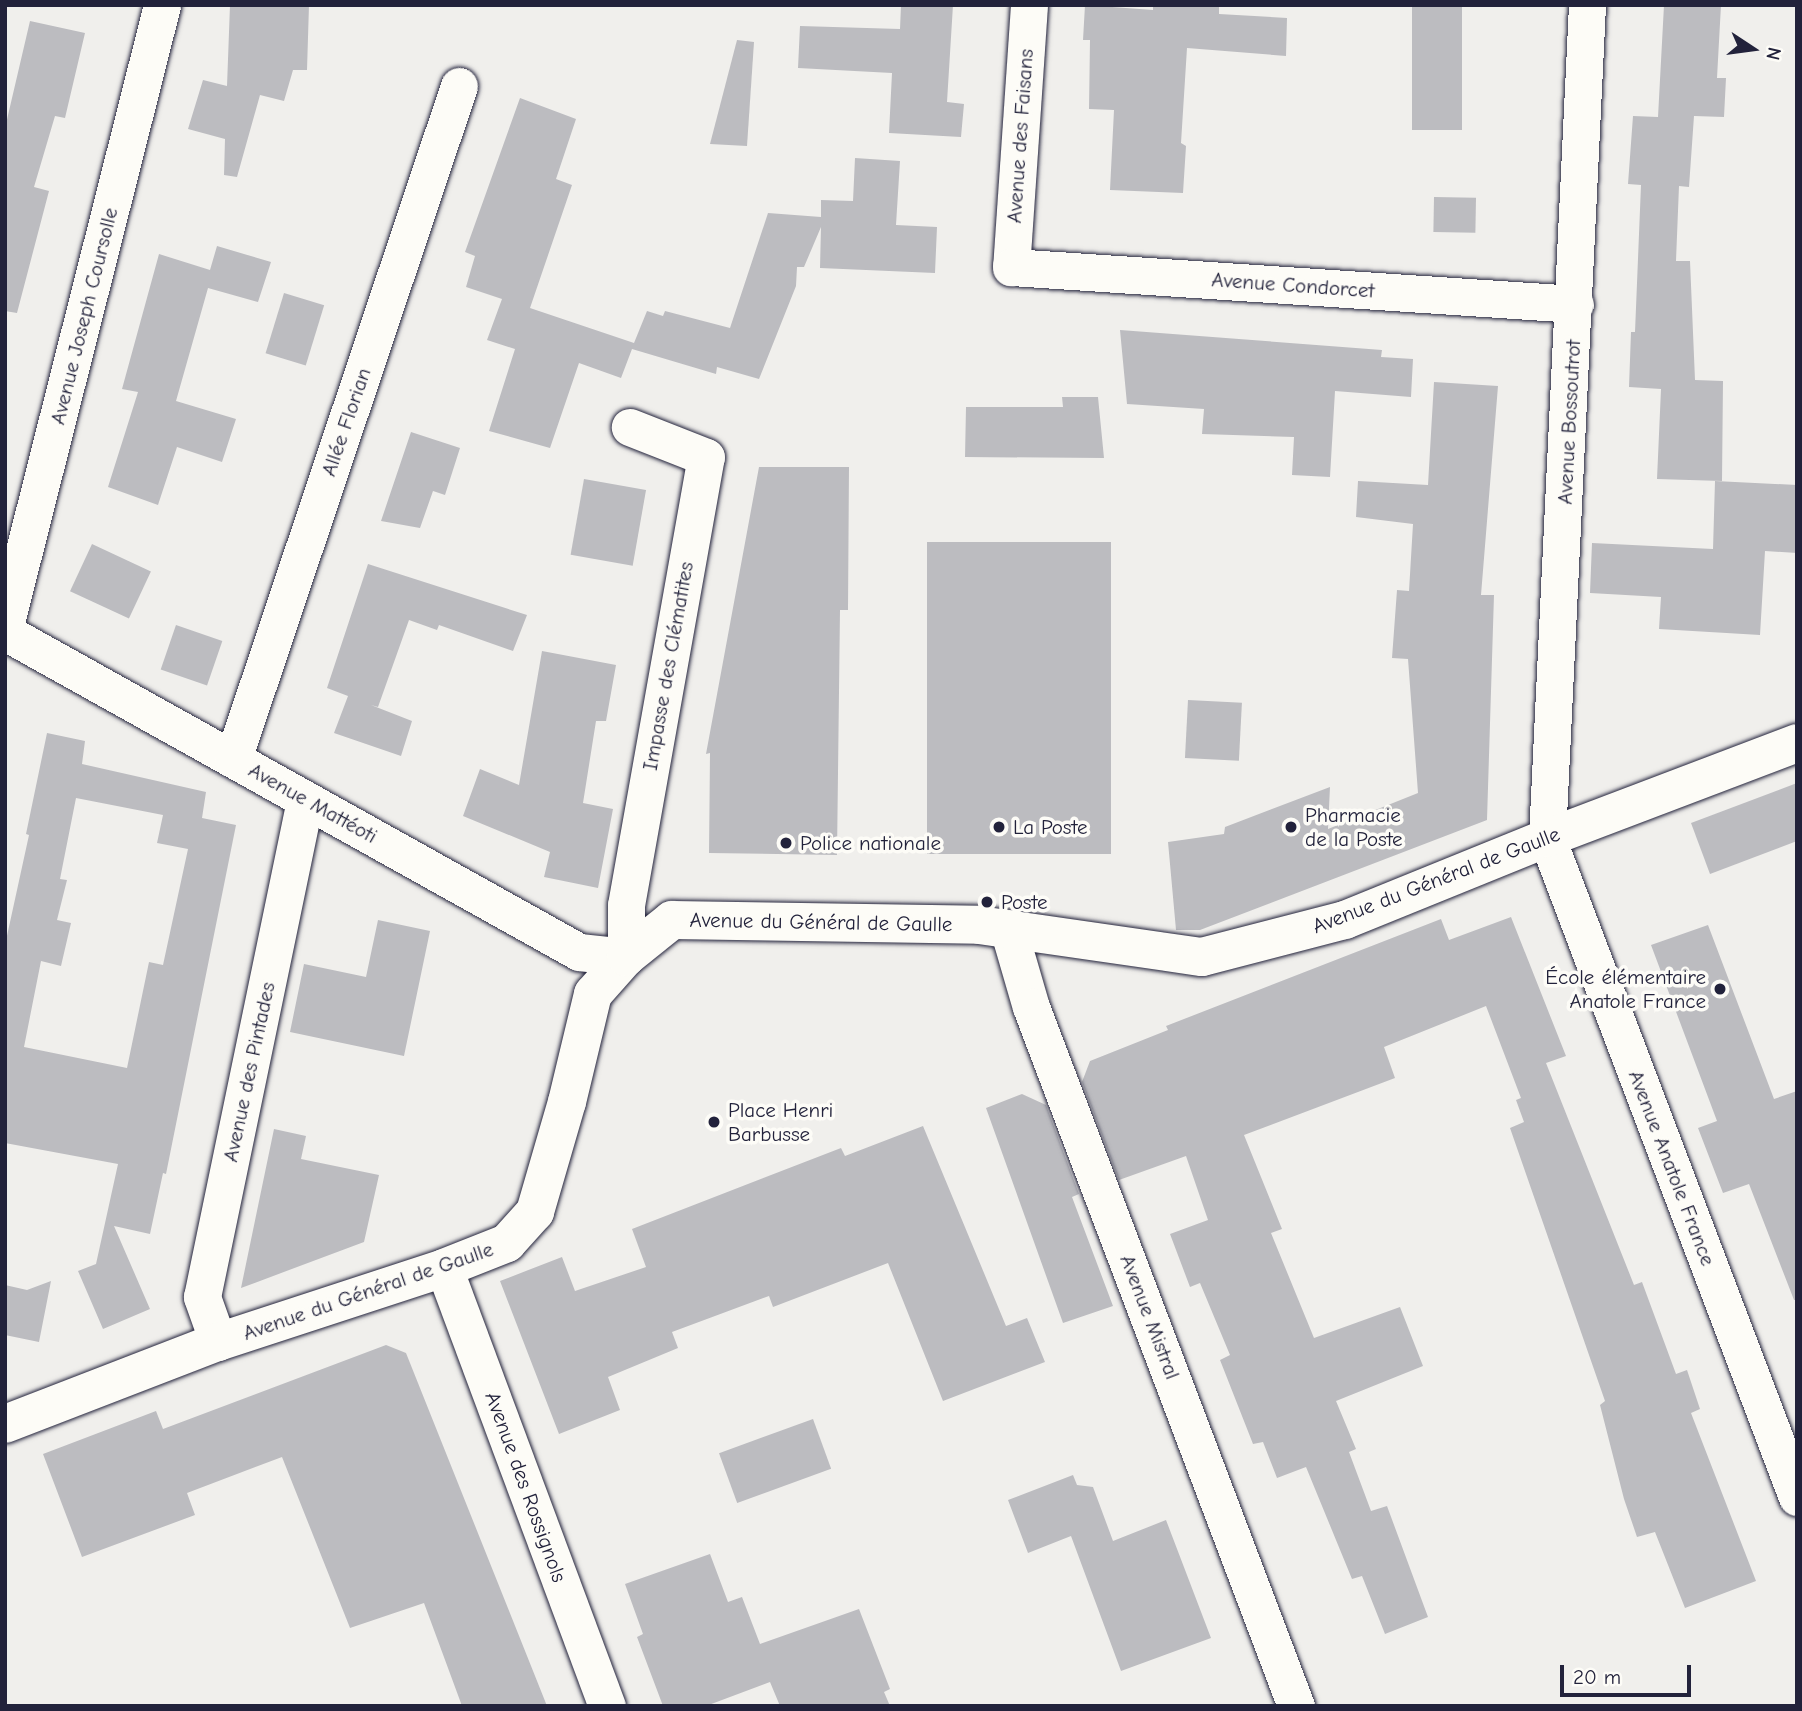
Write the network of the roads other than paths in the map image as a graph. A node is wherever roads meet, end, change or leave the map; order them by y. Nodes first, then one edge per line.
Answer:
1 (162, 5) edge
2 (1028, 5) edge
3 (1587, 5) edge
4 (459, 86) dead end
5 (1011, 267) joint
6 (1574, 304) junction
7 (630, 427) dead end
8 (5, 626) edge
9 (5, 632) edge
10 (1797, 743) edge
11 (233, 759) junction
12 (305, 800) junction
13 (1547, 838) junction
14 (1009, 928) junction
15 (626, 957) junction
16 (444, 1268) junction
17 (218, 1342) junction
18 (5, 1424) edge
19 (1797, 1497) edge
20 (607, 1706) edge
21 (1296, 1706) edge

1 - 8 street, Avenue Joseph Coursolle
2 - 5 street, Avenue des Faisans
3 - 6 street, Avenue Bossoutrot
4 - 11 street, Allée Florian
5 - 6 street, Avenue Condorcet
6 - 13 street, Avenue Bossoutrot
7 - 15 street, Impasse des Clématites
9 - 11 street, Avenue Mattéoti
10 - 13 street, Avenue du Général de Gaulle
11 - 12 street, Avenue Mattéoti
12 - 15 street, Avenue Mattéoti
12 - 17 street, Avenue des Pintades
13 - 14 street, Avenue du Général de Gaulle
13 - 19 street, Avenue Anatole France
14 - 15 street, Avenue du Général de Gaulle
14 - 21 street, Avenue Mistral
15 - 16 street, Avenue du Général de Gaulle
16 - 17 street, Avenue du Général de Gaulle
16 - 20 street, Avenue des Rossignols
17 - 18 street, Avenue du Général de Gaulle

